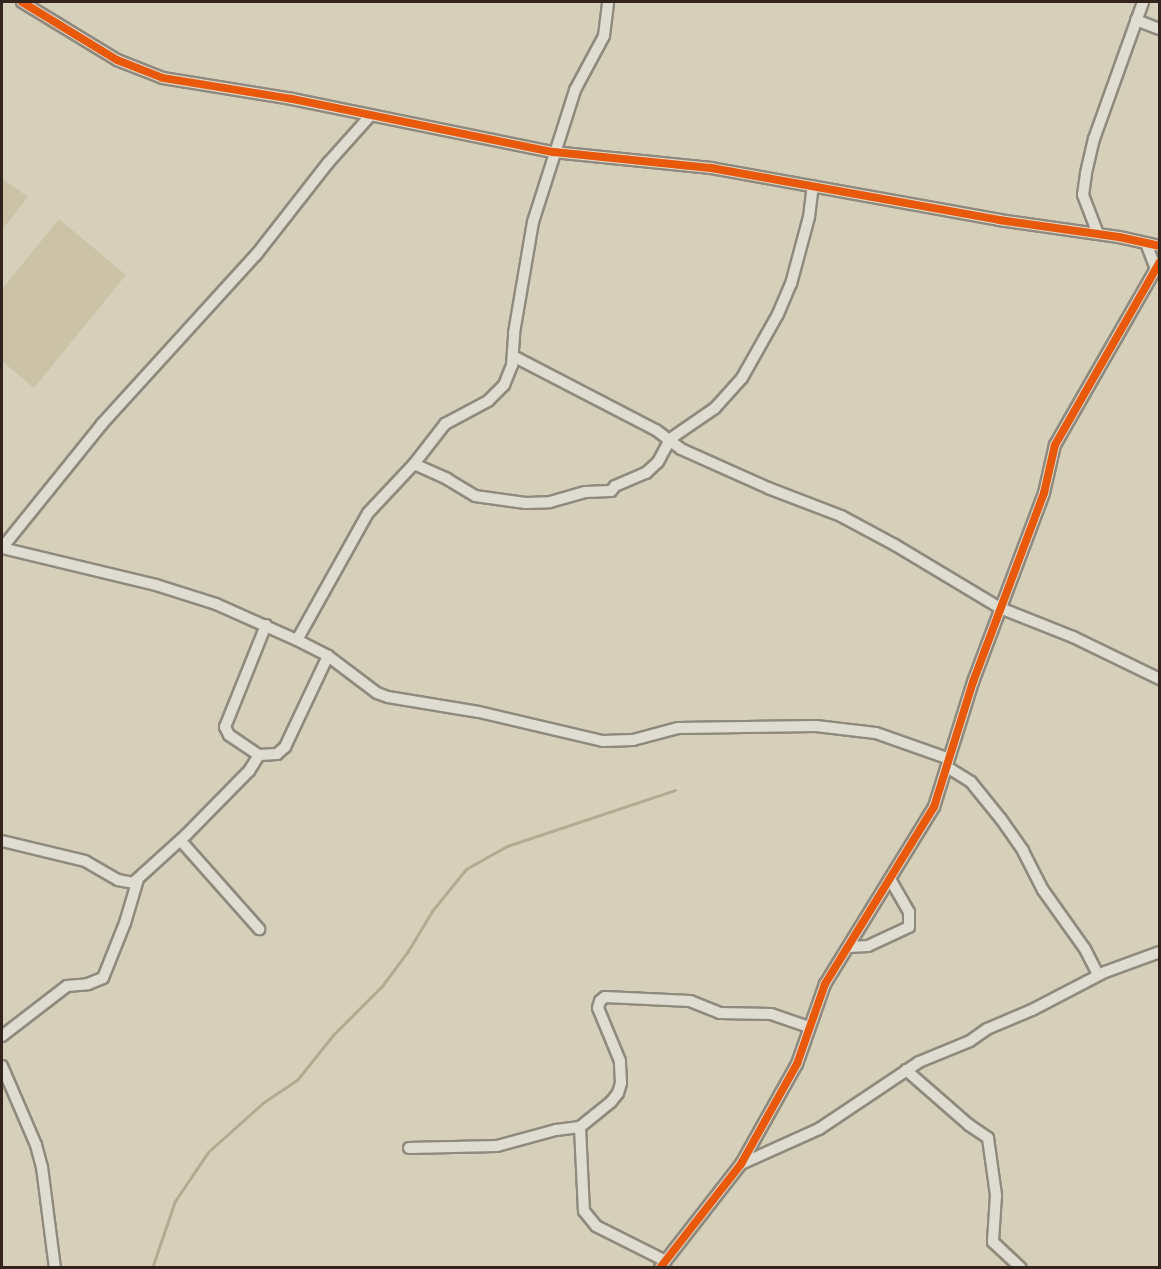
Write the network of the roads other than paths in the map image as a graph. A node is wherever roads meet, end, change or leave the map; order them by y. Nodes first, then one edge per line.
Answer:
1 (22, 2) edge
2 (608, 2) edge
3 (1143, 2) edge
4 (1136, 20) junction
5 (1160, 29) edge
6 (370, 116) junction
7 (553, 152) junction
8 (813, 186) junction
9 (1098, 234) junction
10 (1146, 243) junction
11 (1160, 246) edge
12 (1157, 264) edge
13 (513, 356) junction
14 (670, 440) junction
15 (414, 464) junction
16 (2, 548) edge
17 (1000, 608) junction
18 (266, 625) junction
19 (297, 640) junction
20 (328, 656) junction
21 (1160, 679) edge
22 (259, 755) junction
23 (947, 763) junction
24 (2, 841) edge
25 (181, 841) junction
26 (138, 879) junction
27 (890, 879) junction
28 (259, 929) dead end
29 (849, 947) junction
30 (1160, 952) edge
31 (1098, 975) junction
32 (809, 1027) junction
33 (2, 1036) edge
34 (2, 1066) edge
35 (906, 1070) junction
36 (580, 1127) junction
37 (409, 1148) dead end
38 (741, 1164) junction
39 (663, 1264) edge
40 (55, 1268) edge
41 (1021, 1268) edge

1 - 6 street
2 - 7 street
3 - 4 street
4 - 5 street
4 - 9 street
6 - 7 street
6 - 16 street
7 - 8 street
7 - 13 street
8 - 9 street
8 - 14 street
9 - 10 street
10 - 11 street
10 - 12 street
12 - 17 street
13 - 14 street
13 - 15 street
14 - 15 street
14 - 17 street
15 - 19 street
16 - 18 street
17 - 21 street
17 - 23 street
18 - 19 street
18 - 22 street
19 - 20 street
20 - 22 street
20 - 23 street
22 - 25 street
23 - 27 street
23 - 31 street
24 - 26 street
25 - 26 street
25 - 28 street
26 - 33 street
27 - 29 street
27 - 29 street
29 - 32 street
30 - 31 street
31 - 35 street
32 - 36 street
32 - 38 street
34 - 40 street
35 - 38 street
35 - 41 street
36 - 37 street
36 - 39 street
38 - 39 street

